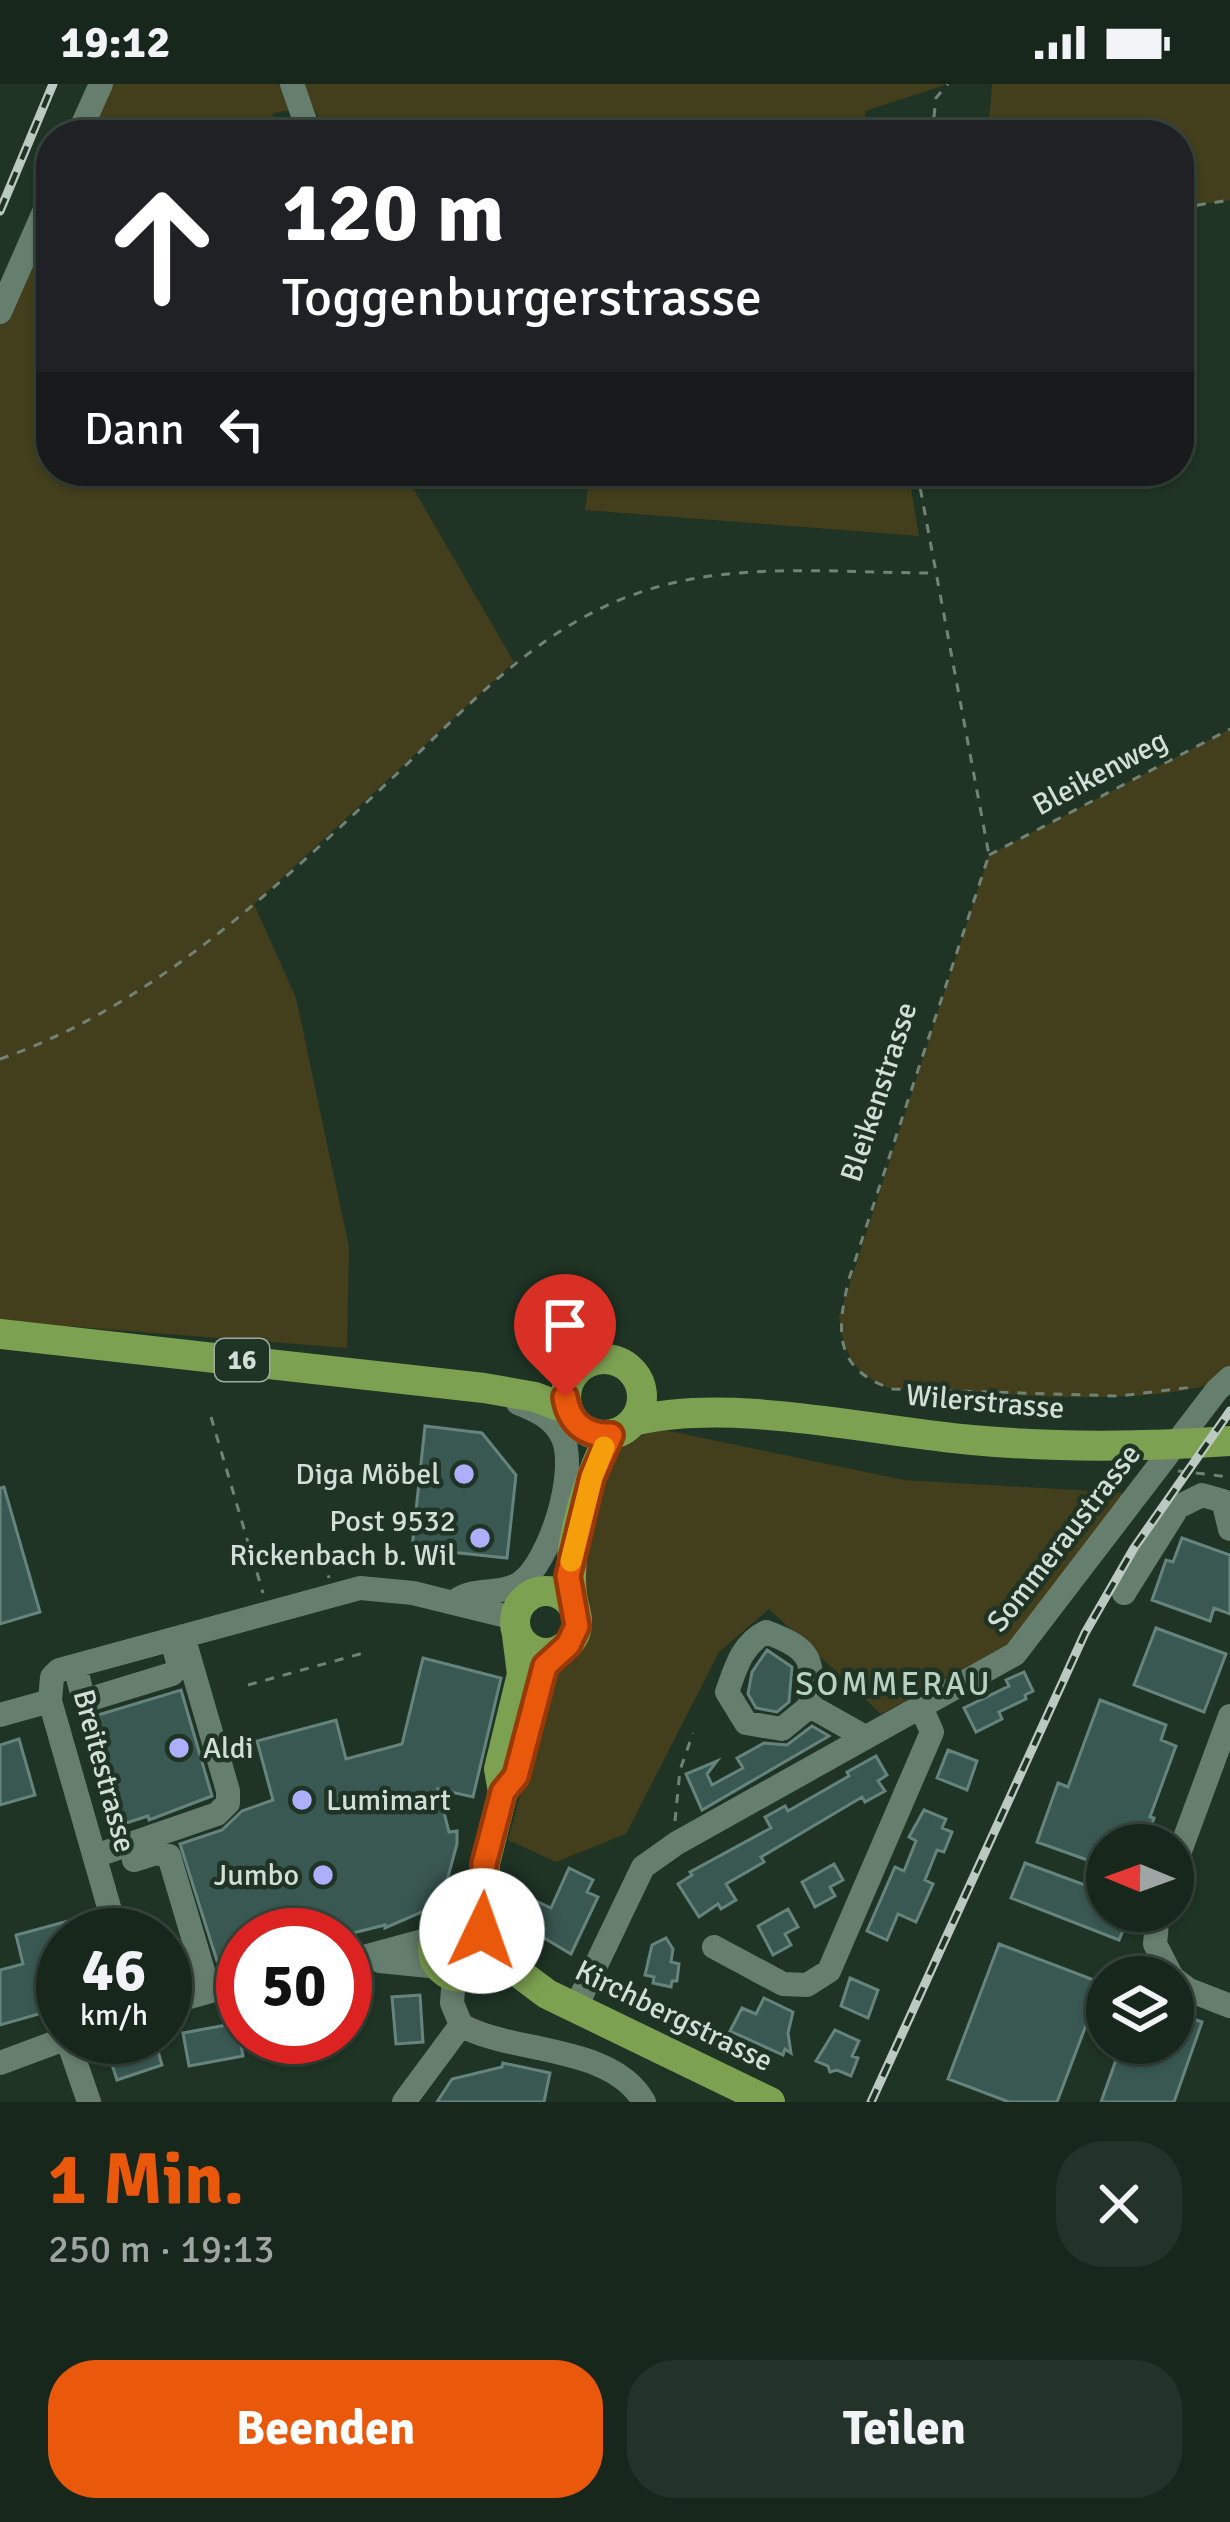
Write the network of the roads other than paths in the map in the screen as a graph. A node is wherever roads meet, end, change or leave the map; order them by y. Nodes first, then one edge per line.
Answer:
1 (101, 84) edge
2 (292, 84) edge
3 (85, 120) edge
4 (305, 120) edge
5 (36, 230) edge
6 (0, 312) edge
7 (0, 1334) edge
8 (633, 1372) junction
9 (572, 1375) junction
10 (484, 1388) junction
11 (1216, 1392) edge
12 (734, 1414) junction
13 (572, 1417) junction
14 (622, 1428) junction
15 (1230, 1441) edge
16 (1230, 1529) edge
17 (1124, 1593) dead end
18 (452, 1604) junction
19 (574, 1609) junction
20 (521, 1616) junction
21 (184, 1635) junction
22 (559, 1651) junction
23 (74, 1666) junction
24 (50, 1700) junction
25 (810, 1706) dead end
26 (921, 1707) junction
27 (0, 1715) edge
28 (1230, 1716) edge
29 (865, 1738) junction
30 (503, 1792) junction
31 (247, 1805) dead end
32 (1190, 1824) edge
33 (97, 1864) junction
34 (109, 1908) edge
35 (466, 1931) junction
36 (714, 1947) dead end
37 (372, 1955) edge
38 (372, 1963) edge
39 (456, 1972) junction
40 (216, 1989) edge
41 (208, 1991) junction
42 (1194, 1992) edge
43 (192, 1996) edge
44 (561, 2002) junction
45 (1230, 2006) edge
46 (461, 2025) junction
47 (36, 2050) edge
48 (0, 2063) edge
49 (77, 2064) edge
50 (89, 2102) edge
51 (404, 2102) edge
52 (644, 2102) edge
53 (770, 2102) edge

1 - 3 street
2 - 4 street
5 - 6 street
7 - 10 main road, 16
8 - 9 main road
8 - 12 main road, Wilerstrasse
8 - 14 main road
9 - 10 main road, 16
9 - 13 main road
10 - 13 main road, 16
10 - 18 street, Breitestrasse
11 - 26 street, Sommeraustrasse
12 - 14 main road, Wilerstrasse
12 - 15 main road, Wilerstrasse
13 - 14 main road
13 - 20 main road
14 - 19 main road
16 - 17 street
18 - 20 street, Breitestrasse
18 - 21 street, Breitestrasse
19 - 20 main road
19 - 22 main road
20 - 22 main road
20 - 30 main road
21 - 23 street, Breitestrasse
21 - 23 street
21 - 31 street
21 - 33 street
22 - 30 main road
23 - 24 street, Breitestrasse
24 - 27 street
24 - 33 street, Breitestrasse
25 - 29 street
26 - 29 street, Sommeraustrasse
26 - 36 street
28 - 32 street
29 - 44 street, Sommeraustrasse
30 - 35 main road
33 - 34 street, Breitestrasse
33 - 41 street
35 - 37 street
35 - 39 main road
35 - 39 main road
35 - 44 main road, Kirchbergstrasse
38 - 39 street
39 - 44 main road, Kirchbergstrasse
39 - 46 street
40 - 41 street
41 - 43 street
42 - 45 street
44 - 53 main road, Kirchbergstrasse
46 - 51 street
46 - 52 street
47 - 48 street
49 - 50 street

